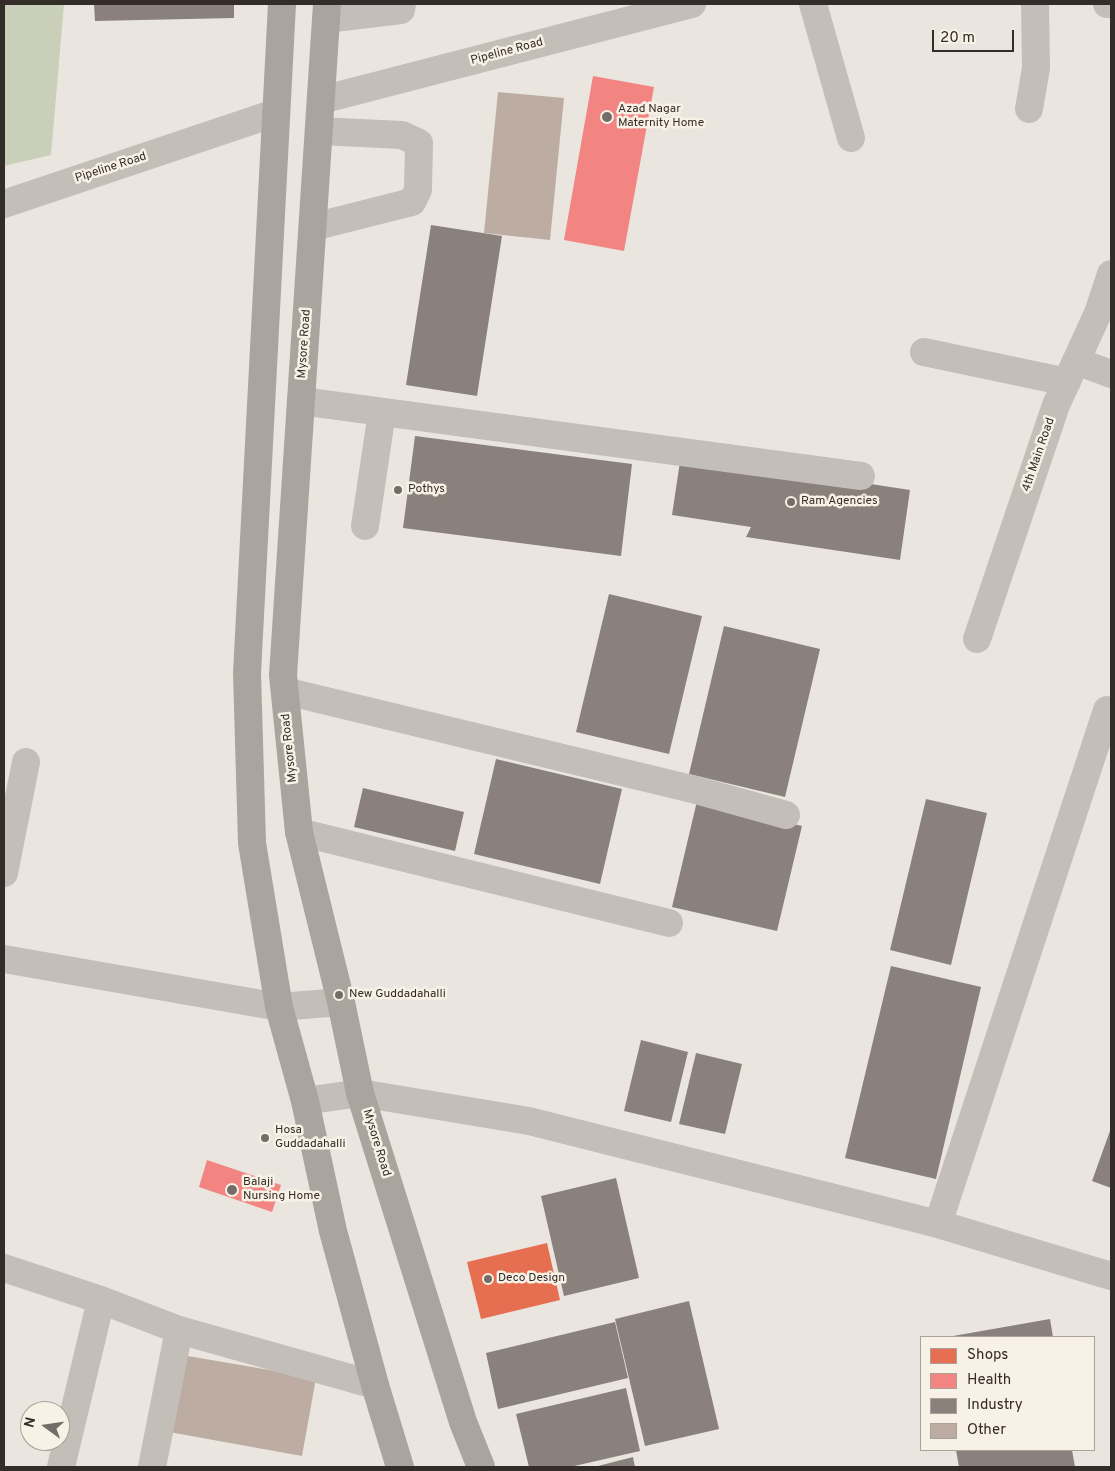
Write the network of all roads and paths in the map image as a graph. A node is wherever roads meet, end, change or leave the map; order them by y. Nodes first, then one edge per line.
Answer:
1 (282, 4) edge
2 (402, 4) edge
3 (692, 4) edge
4 (813, 4) edge
5 (1035, 4) edge
6 (1107, 4) edge
7 (1111, 4) edge
8 (327, 11) edge
9 (321, 100) junction
10 (1029, 109) dead end
11 (275, 113) junction
12 (319, 131) junction
13 (851, 138) dead end
14 (4, 204) edge
15 (313, 228) junction
16 (1111, 274) edge
17 (924, 352) dead end
18 (1072, 372) junction
19 (1111, 374) edge
20 (300, 401) junction
21 (382, 412) junction
22 (861, 476) dead end
23 (365, 526) dead end
24 (977, 639) dead end
25 (285, 691) junction
26 (1110, 706) edge
27 (26, 762) dead end
28 (786, 815) dead end
29 (299, 832) junction
30 (4, 873) edge
31 (669, 923) dead end
32 (4, 959) edge
33 (341, 1002) junction
34 (279, 1007) junction
35 (360, 1093) junction
36 (305, 1101) junction
37 (938, 1224) junction
38 (4, 1268) edge
39 (1111, 1276) edge
40 (101, 1300) junction
41 (179, 1330) junction
42 (375, 1385) junction
43 (61, 1467) edge
44 (152, 1467) edge
45 (400, 1467) edge
46 (481, 1467) edge

1 - 11 highway
2 - 8 street
3 - 9 street, Pipeline Road
4 - 13 street
5 - 10 street
6 - 7 street
8 - 9 highway, Mysore Road
9 - 12 highway, Mysore Road
11 - 14 street, Pipeline Road
11 - 34 highway
12 - 15 highway, Mysore Road
12 - 15 street
15 - 20 highway, Mysore Road
16 - 18 street, 4th Main Road
17 - 18 street
18 - 19 street
18 - 24 street, 4th Main Road
20 - 21 street
20 - 25 highway, Mysore Road
21 - 22 street
21 - 23 street
25 - 28 street
25 - 29 highway, Mysore Road
26 - 37 street
27 - 30 street
29 - 31 street
29 - 33 highway, Mysore Road
32 - 34 street
33 - 34 street
33 - 35 highway, Mysore Road
34 - 36 highway
35 - 36 street
35 - 37 street
35 - 46 highway, Mysore Road
36 - 42 highway
37 - 39 street
38 - 40 street
40 - 41 street
40 - 43 street
41 - 42 street
41 - 44 street
42 - 45 highway

